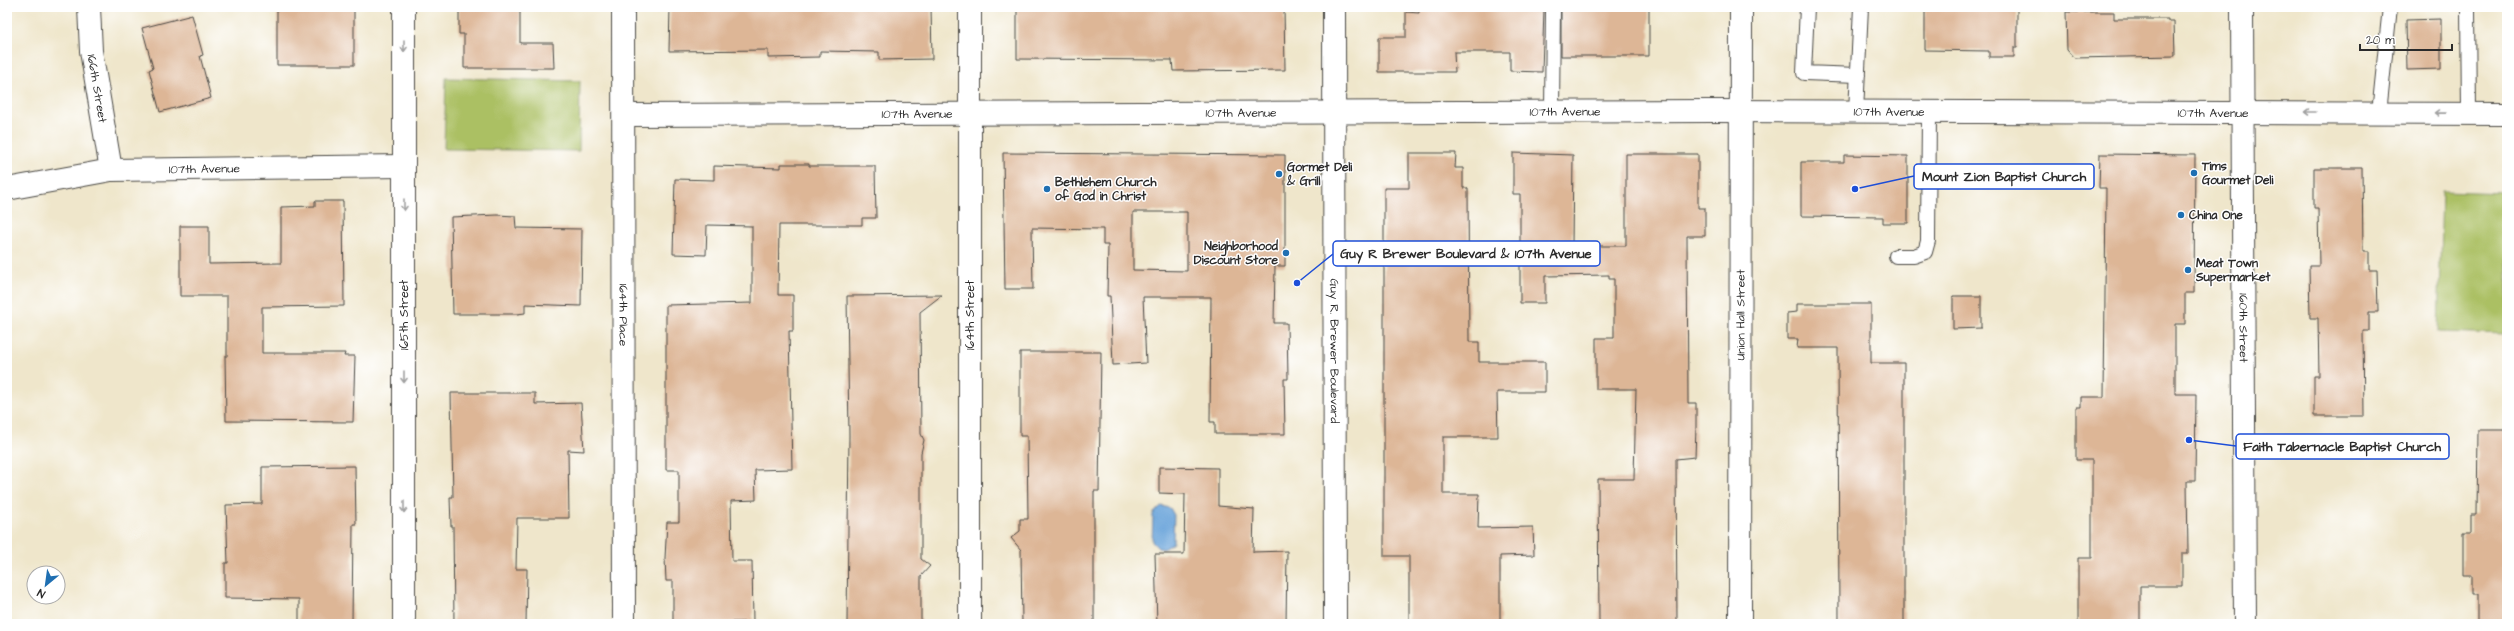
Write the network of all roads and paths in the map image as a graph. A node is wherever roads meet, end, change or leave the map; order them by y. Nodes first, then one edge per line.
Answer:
1 (90, 7) edge
2 (404, 7) edge
3 (623, 7) edge
4 (970, 7) edge
5 (1334, 7) edge
6 (1553, 7) edge
7 (1741, 7) edge
8 (1807, 7) edge
9 (1861, 7) edge
10 (2242, 7) edge
11 (2390, 7) edge
12 (2468, 7) edge
13 (1858, 75) junction
14 (1552, 112) junction
15 (1741, 112) junction
16 (1856, 112) junction
17 (1929, 112) junction
18 (2242, 112) junction
19 (970, 113) junction
20 (2379, 113) junction
21 (624, 114) junction
22 (1334, 114) junction
23 (2469, 114) junction
24 (2507, 114) edge
25 (404, 166) junction
26 (111, 170) junction
27 (7, 189) edge
28 (1896, 256) dead end
29 (404, 624) edge
30 (624, 624) edge
31 (970, 624) edge
32 (1335, 624) edge
33 (1740, 624) edge
34 (2245, 624) edge

1 - 26 street, 166th Street
2 -> 25 street, 165th Street
3 - 21 street, 164th Place
4 - 19 street, 164th Street
5 - 22 street, Guy R. Brewer Boulevard
6 - 14 lane
7 - 15 street, Union Hall Street
8 - 13 lane
9 - 13 lane
10 - 18 street, 160th Street
11 - 20 lane
12 - 23 lane
13 - 16 lane
14 - 15 street, 107th Avenue
14 - 22 street, 107th Avenue
15 - 16 street, 107th Avenue
15 - 33 street, Union Hall Street
16 - 17 street, 107th Avenue
17 - 18 street, 107th Avenue
17 - 28 lane
20 -> 18 street, 107th Avenue
18 - 34 street, 160th Street
19 - 21 street, 107th Avenue
19 - 22 street, 107th Avenue
19 - 31 street, 164th Street
23 -> 20 street, 107th Avenue
21 - 30 street, 164th Place
22 - 32 street, Guy R. Brewer Boulevard
23 - 24 street, 107th Avenue
25 - 26 street, 107th Avenue
25 -> 29 street, 165th Street
26 - 27 street, 107th Avenue

